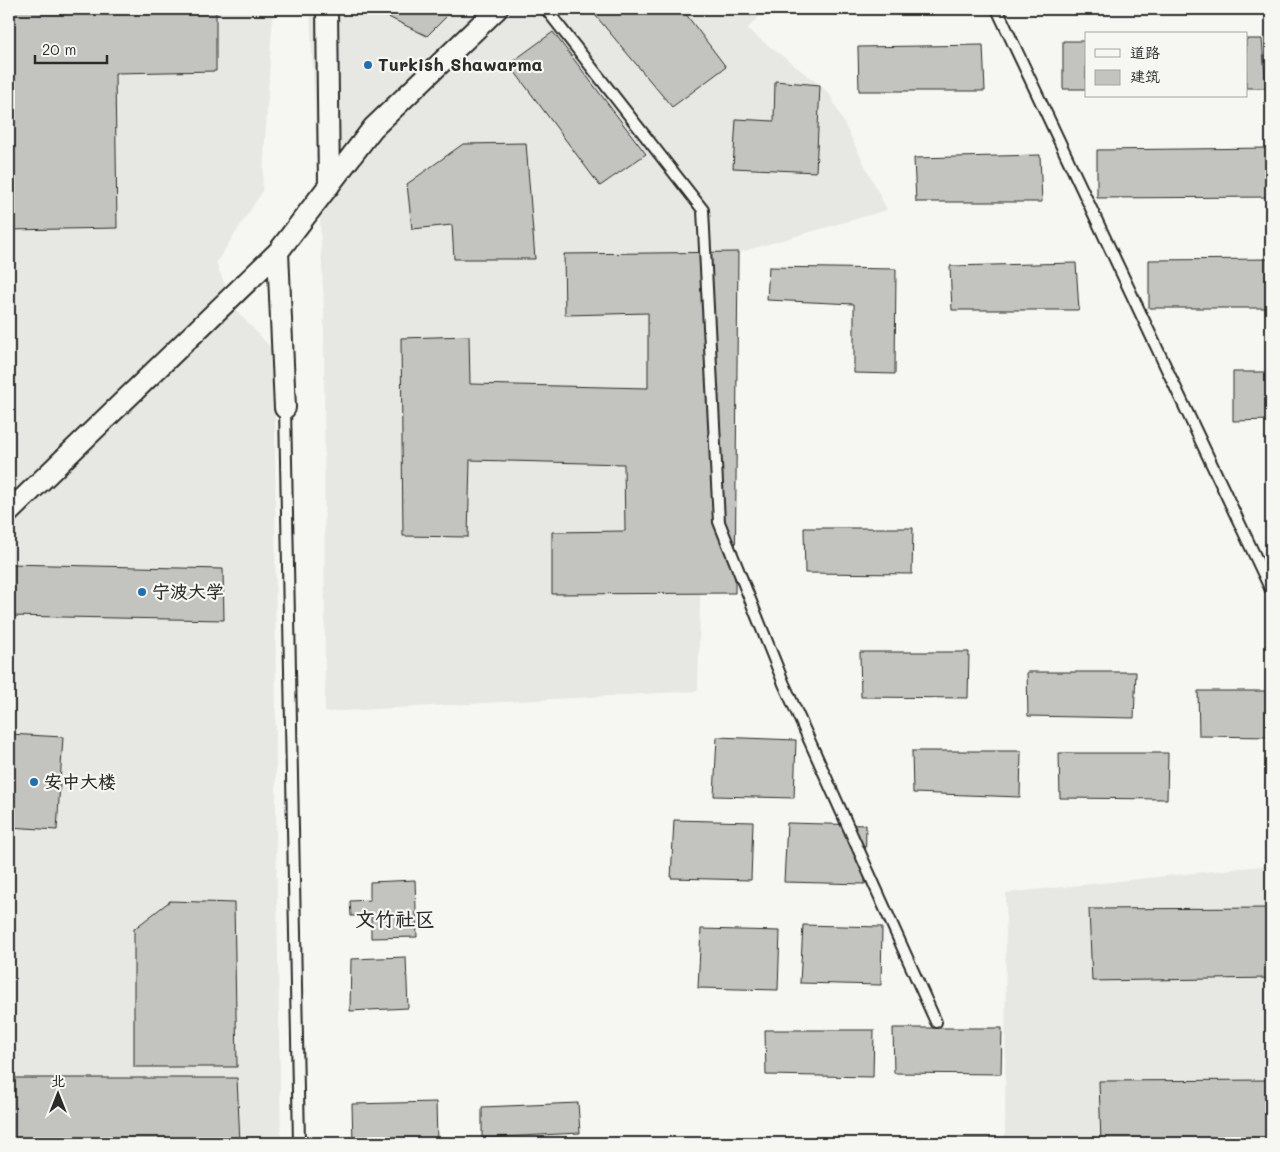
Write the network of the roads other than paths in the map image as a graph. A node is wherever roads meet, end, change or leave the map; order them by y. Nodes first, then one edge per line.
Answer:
1 (327, 9) edge
2 (498, 9) edge
3 (546, 9) edge
4 (997, 9) edge
5 (329, 186) junction
6 (278, 252) junction
7 (285, 408) joint
8 (9, 512) edge
9 (1271, 590) edge
10 (936, 1022) dead end
11 (299, 1143) edge

1 - 5 street
2 - 5 street
3 - 10 lane
4 - 9 lane
5 - 6 street
6 - 7 street
6 - 8 street
7 - 11 lane

